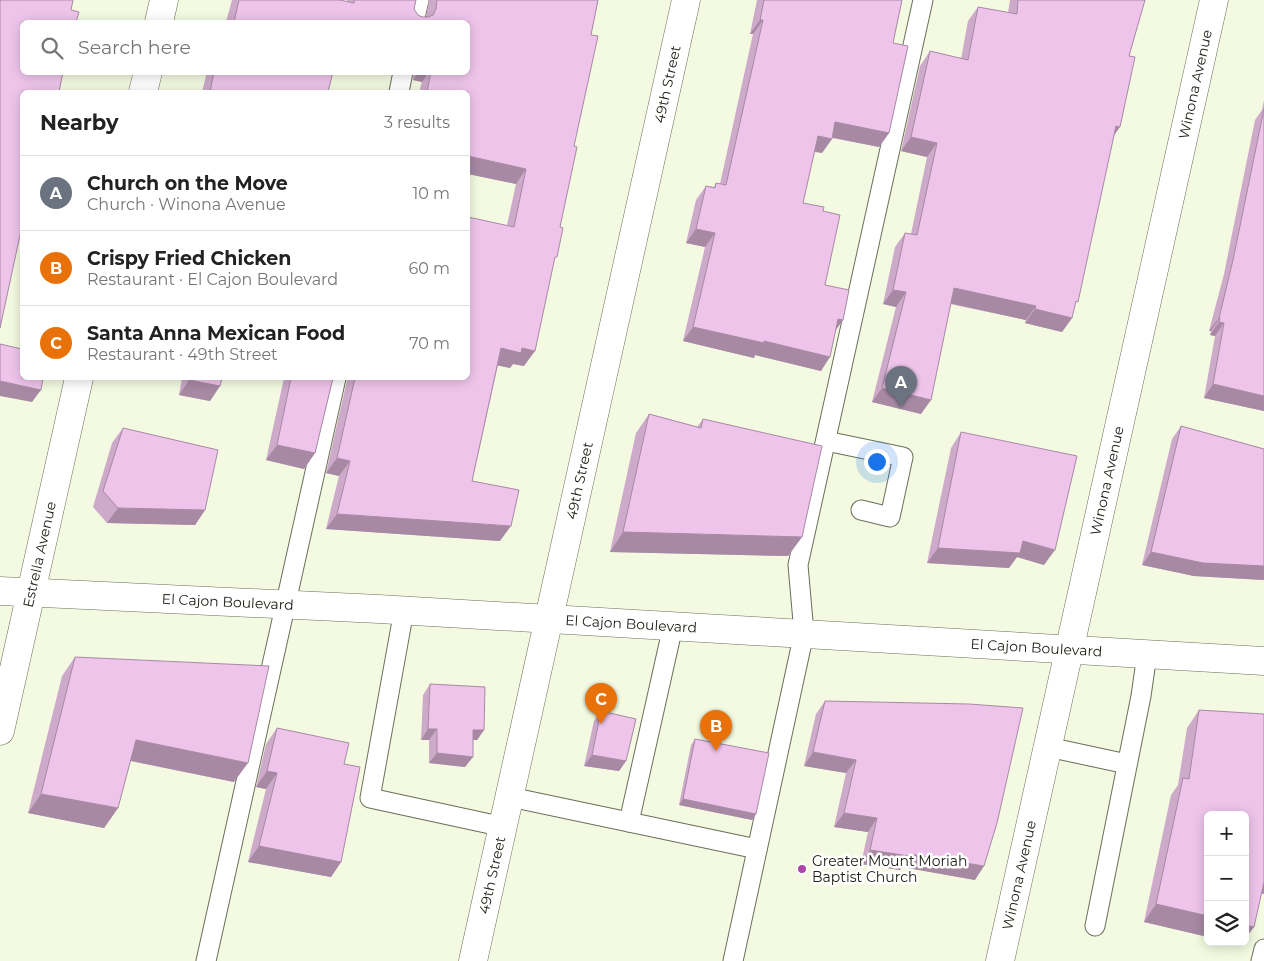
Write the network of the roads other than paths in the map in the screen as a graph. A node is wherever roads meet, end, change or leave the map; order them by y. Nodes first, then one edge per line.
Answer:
1 (164, 0) edge
2 (419, 0) edge
3 (686, 0) edge
4 (923, 0) edge
5 (1214, 0) edge
6 (159, 20) edge
7 (414, 20) edge
8 (147, 75) edge
9 (402, 75) edge
10 (144, 90) edge
11 (399, 90) edge
12 (79, 380) edge
13 (336, 380) edge
14 (826, 441) junction
15 (861, 510) dead end
16 (0, 591) edge
17 (31, 593) junction
18 (286, 604) junction
19 (404, 610) junction
20 (549, 619) junction
21 (673, 626) junction
22 (804, 634) junction
23 (1070, 650) junction
24 (1147, 654) junction
25 (1264, 661) edge
26 (0, 731) edge
27 (1048, 747) junction
28 (1127, 764) junction
29 (510, 797) junction
30 (629, 822) junction
31 (504, 827) junction
32 (757, 848) junction
33 (1095, 926) dead end
34 (1264, 949) edge
35 (206, 961) edge
36 (473, 961) edge
37 (732, 961) edge
38 (1000, 961) edge
39 (1261, 961) edge

1 - 6 street
2 - 7 lane
3 - 20 street, 49th Street
4 - 14 lane
5 - 23 street, Winona Avenue
8 - 10 street
9 - 11 lane
12 - 17 street, Estrella Avenue
13 - 18 lane
14 - 15 lane
14 - 22 lane
16 - 17 street, El Cajon Boulevard
17 - 18 street, El Cajon Boulevard
17 - 26 street, Estrella Avenue
18 - 19 street, El Cajon Boulevard
18 - 35 lane
19 - 20 street, El Cajon Boulevard
19 - 31 lane
20 - 21 street, El Cajon Boulevard
20 - 29 street, 49th Street
21 - 22 street, El Cajon Boulevard
21 - 30 lane
22 - 23 street, El Cajon Boulevard
22 - 32 lane
23 - 24 street, El Cajon Boulevard
23 - 27 street, Winona Avenue
24 - 25 street, El Cajon Boulevard
24 - 28 lane
27 - 28 lane
27 - 38 street, Winona Avenue
28 - 33 lane
29 - 30 lane
29 - 31 street, 49th Street
30 - 32 lane
31 - 36 street, 49th Street
32 - 37 lane
34 - 39 lane

